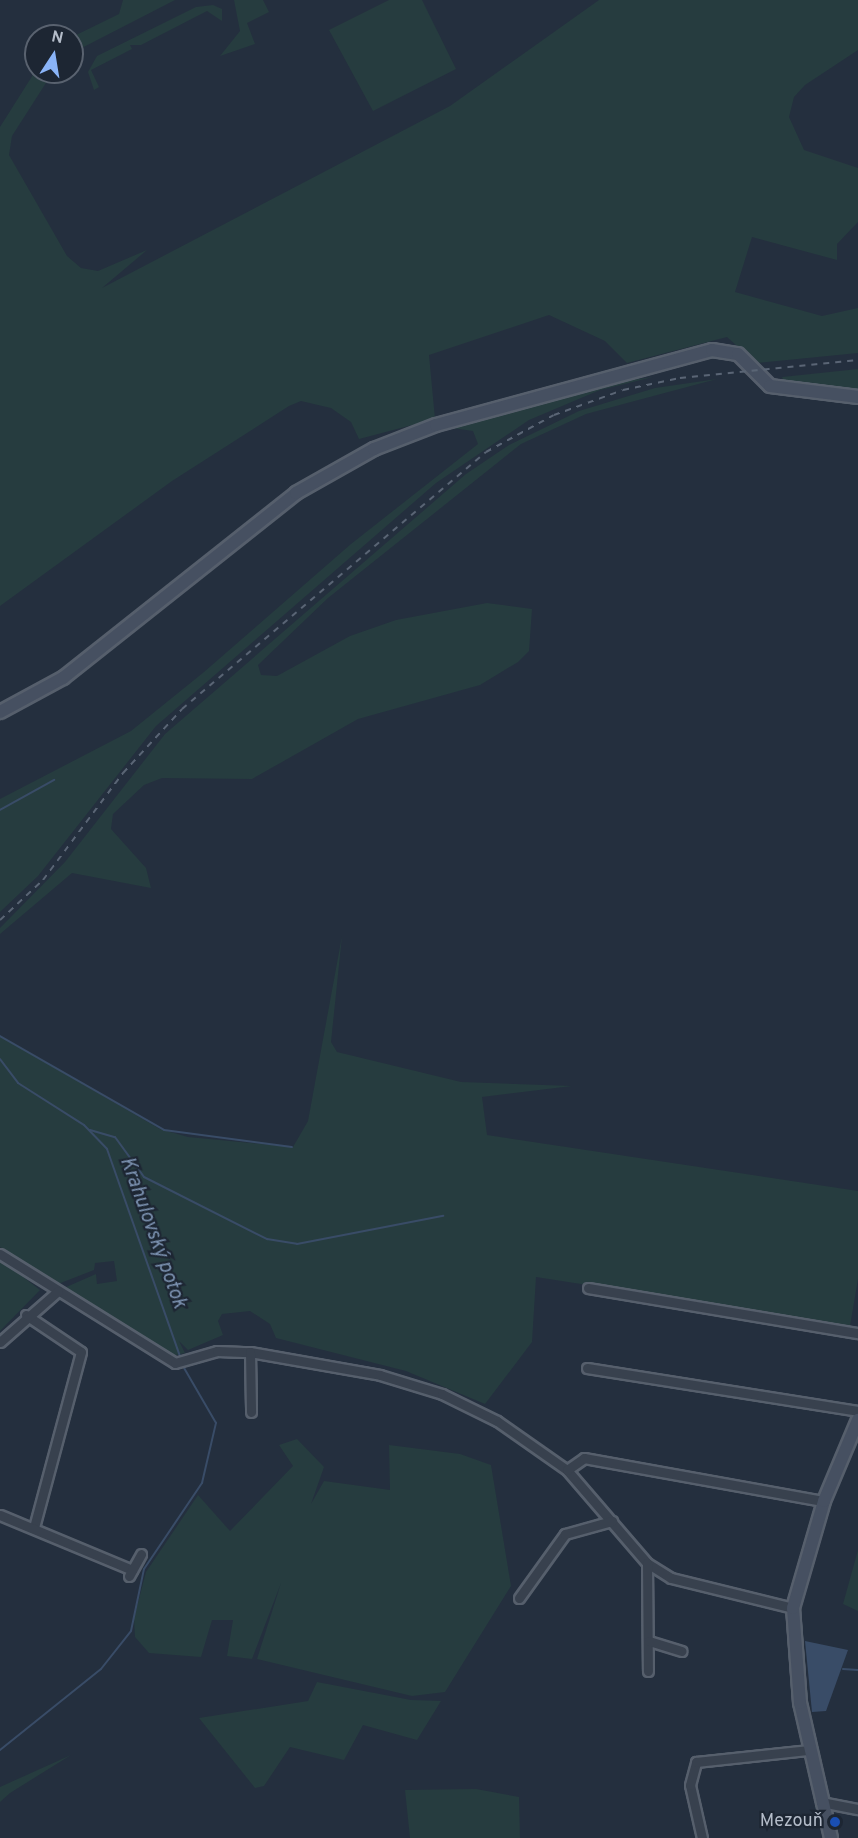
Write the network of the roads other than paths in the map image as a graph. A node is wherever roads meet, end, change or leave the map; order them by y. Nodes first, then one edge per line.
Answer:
1 (858, 397) edge
2 (0, 712) edge
3 (0, 1254) edge
4 (588, 1288) dead end
5 (58, 1291) junction
6 (26, 1315) junction
7 (858, 1333) edge
8 (0, 1342) edge
9 (250, 1352) junction
10 (587, 1368) dead end
11 (858, 1411) edge
12 (251, 1412) dead end
13 (858, 1420) edge
14 (567, 1470) junction
15 (824, 1502) junction
16 (0, 1515) edge
17 (612, 1521) junction
18 (34, 1527) junction
19 (141, 1554) dead end
20 (647, 1563) junction
21 (519, 1598) dead end
22 (793, 1608) junction
23 (650, 1641) junction
24 (681, 1652) dead end
25 (648, 1671) dead end
26 (809, 1750) junction
27 (821, 1802) junction
28 (858, 1809) edge
29 (702, 1838) edge
30 (831, 1838) edge

1 - 2 street
3 - 5 street
4 - 7 street
5 - 6 street
5 - 9 street
6 - 8 street
6 - 18 street
9 - 12 street
9 - 14 street
10 - 11 street
13 - 15 street
14 - 15 street
14 - 17 street
15 - 22 street
16 - 18 street
17 - 20 street
17 - 21 street
18 - 19 street
20 - 22 street
20 - 23 street
22 - 26 street
23 - 24 street
23 - 25 street
26 - 27 street
26 - 29 street
27 - 28 street
27 - 30 street

